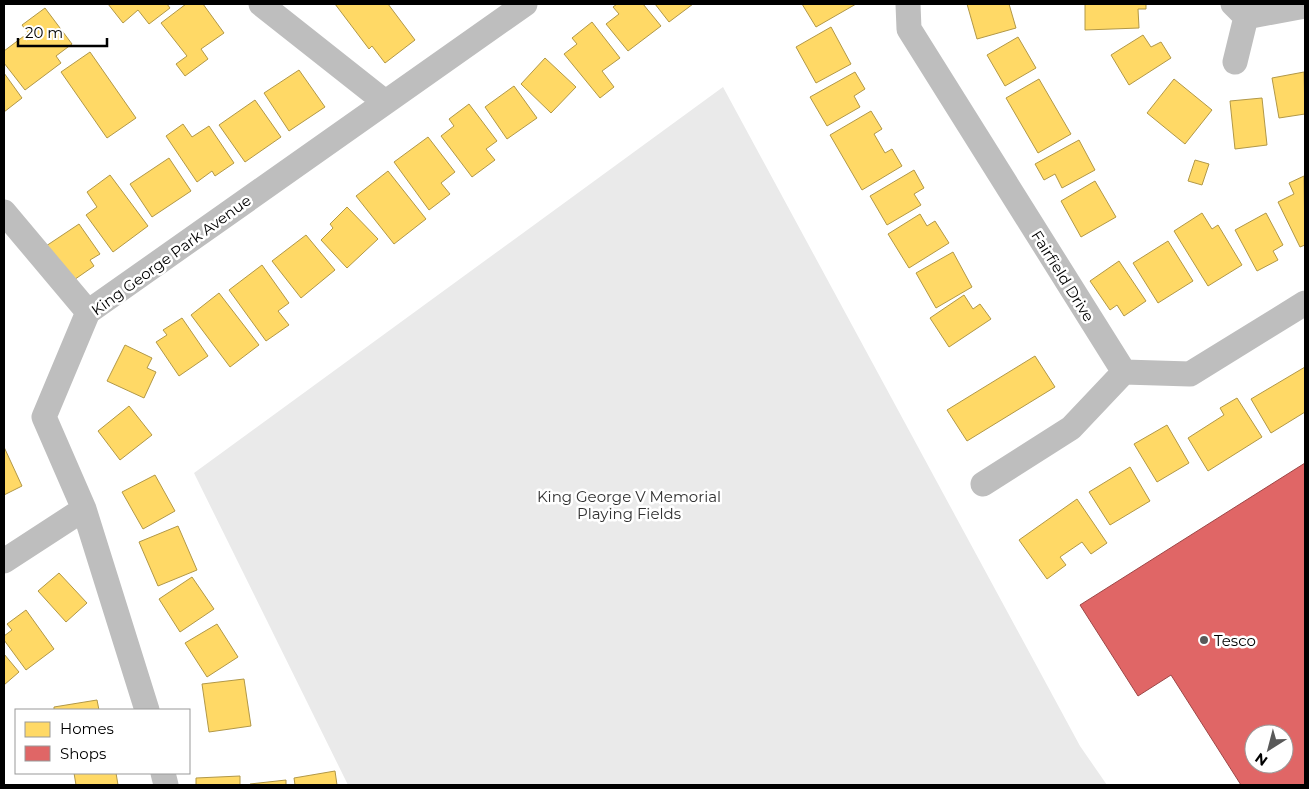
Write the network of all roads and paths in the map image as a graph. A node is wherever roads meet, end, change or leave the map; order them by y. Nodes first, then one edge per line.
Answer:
1 (261, 4) edge
2 (525, 4) edge
3 (908, 4) edge
4 (1305, 6) edge
5 (1239, 10) edge
6 (1235, 62) dead end
7 (385, 102) junction
8 (4, 212) edge
9 (1305, 303) edge
10 (88, 312) junction
11 (1124, 372) junction
12 (983, 484) dead end
13 (84, 509) junction
14 (4, 561) edge
15 (146, 709) edge

1 - 7 street
2 - 7 street, King George Park Avenue
3 - 11 street, Fairfield Drive
4 - 5 street
5 - 6 street
7 - 10 street, King George Park Avenue
8 - 10 street
9 - 11 street
10 - 13 street, King George Park Avenue
11 - 12 street
13 - 14 street
13 - 15 street, King George Park Avenue

